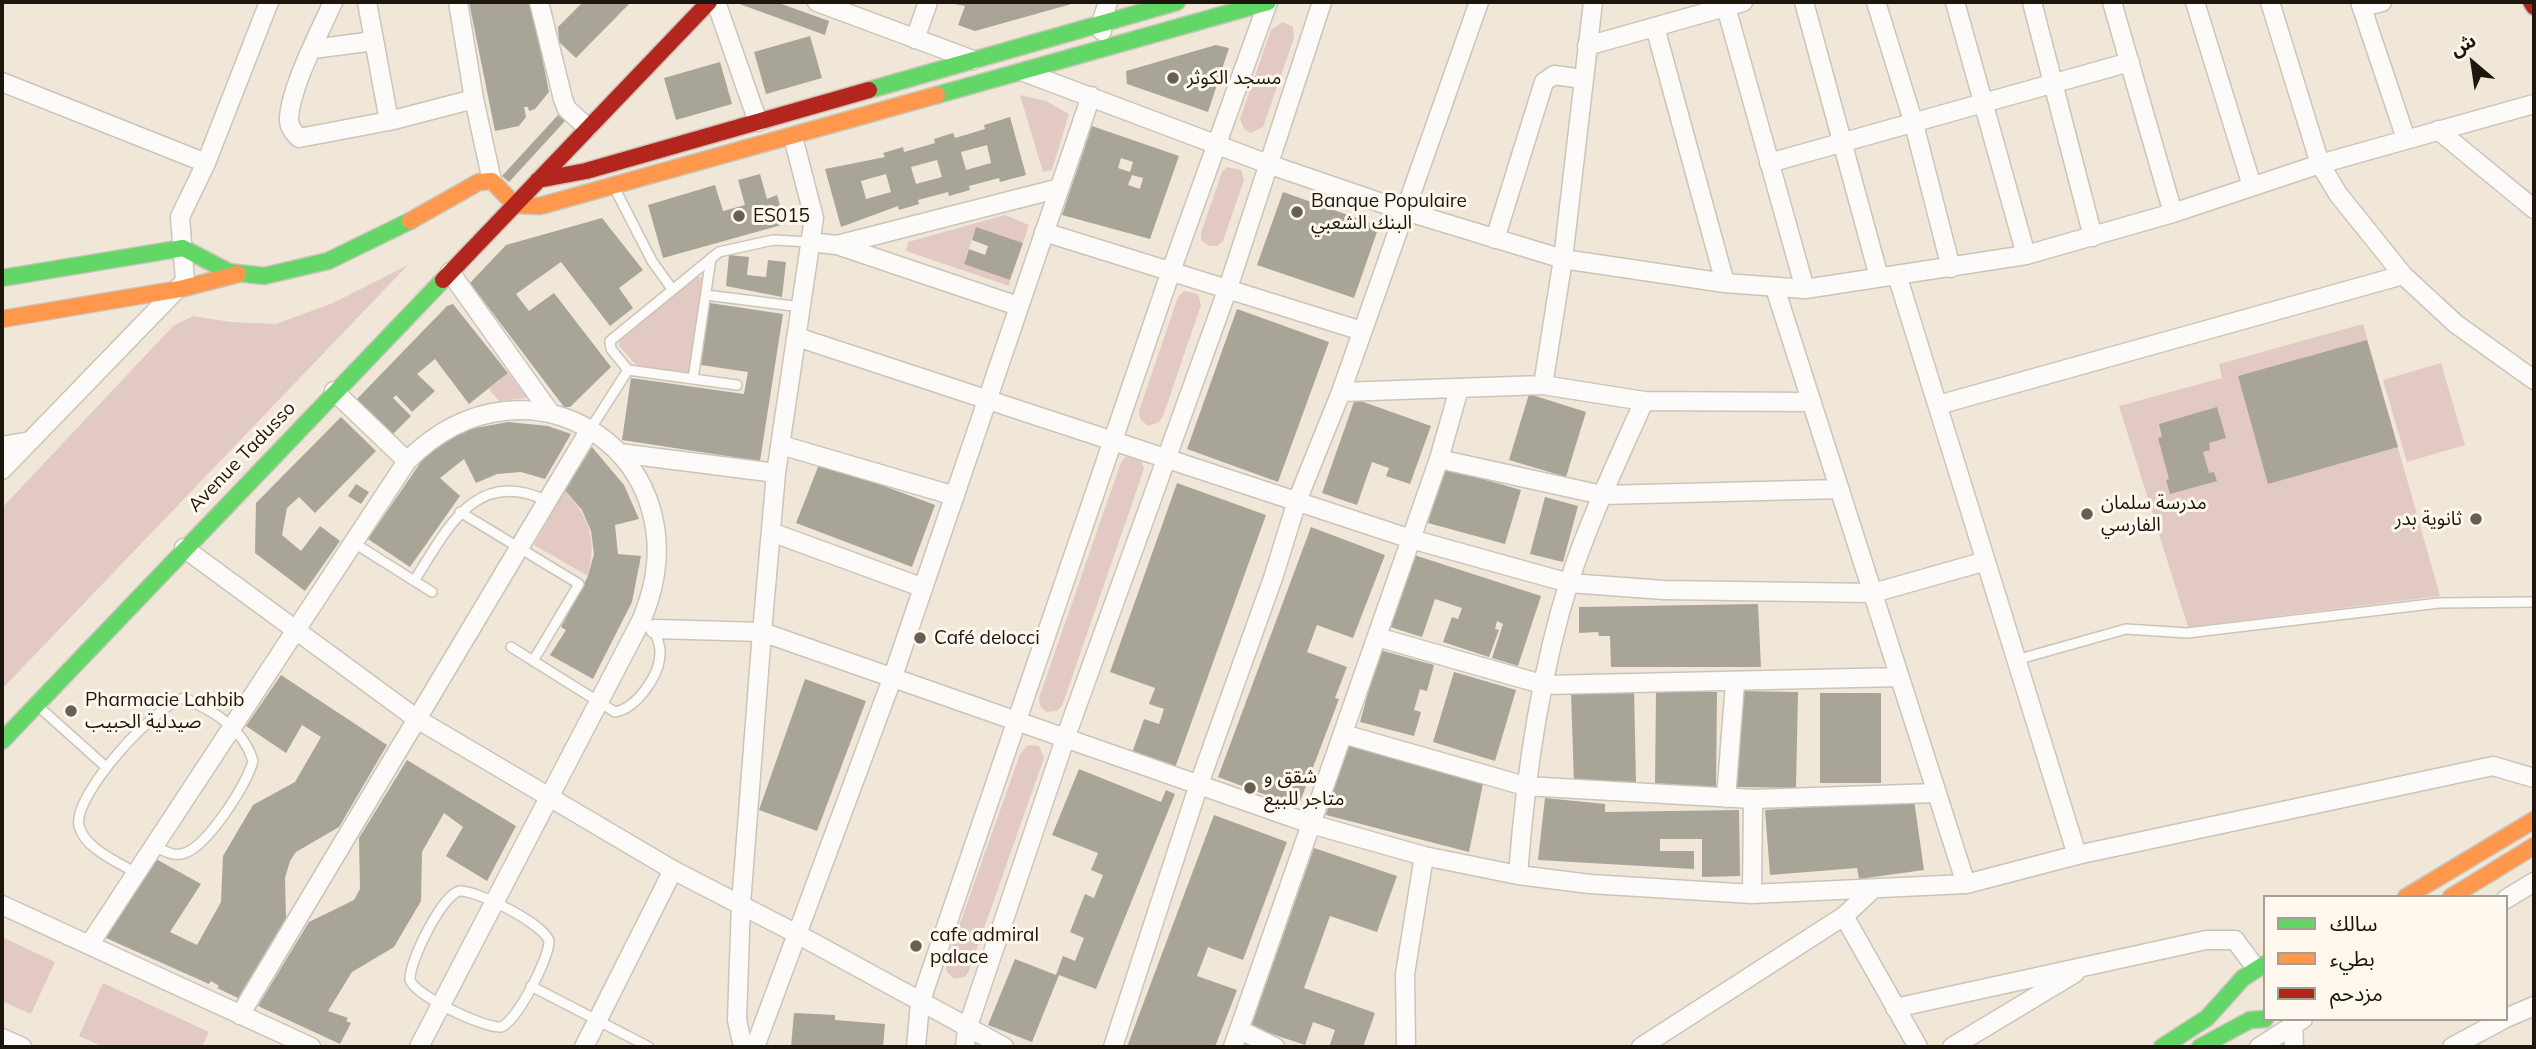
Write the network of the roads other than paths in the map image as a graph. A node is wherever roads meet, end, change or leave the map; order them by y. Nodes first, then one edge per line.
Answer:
1 (269, 2) edge
2 (333, 2) edge
3 (368, 2) edge
4 (458, 2) edge
5 (539, 2) edge
6 (709, 2) edge
7 (716, 2) edge
8 (817, 2) edge
9 (928, 2) edge
10 (1108, 2) edge
11 (1177, 2) edge
12 (1268, 2) edge
13 (1322, 2) edge
14 (1479, 2) edge
15 (1593, 2) edge
16 (1804, 2) edge
17 (1876, 2) edge
18 (1955, 2) edge
19 (2032, 2) edge
20 (2112, 2) edge
21 (2195, 2) edge
22 (2270, 2) edge
23 (2382, 2) edge
24 (2532, 2) edge
25 (1735, 4) edge
26 (2361, 5) edge
27 (2534, 7) edge
28 (1101, 23) junction
29 (1655, 27) junction
30 (915, 38) junction
31 (374, 41) junction
32 (1587, 46) junction
33 (313, 49) junction
34 (1106, 49) junction
35 (973, 60) junction
36 (2130, 62) junction
37 (1024, 72) junction
38 (1583, 79) junction
39 (2, 82) edge
40 (2052, 85) junction
41 (1091, 96) junction
42 (474, 99) junction
43 (1981, 104) junction
44 (2534, 104) edge
45 (389, 121) junction
46 (758, 122) junction
47 (1914, 124) junction
48 (588, 128) junction
49 (2438, 130) junction
50 (793, 137) junction
51 (2406, 139) junction
52 (1842, 144) junction
53 (1215, 145) junction
54 (206, 163) junction
55 (1769, 163) junction
56 (1268, 164) junction
57 (2320, 164) junction
58 (538, 180) junction
59 (492, 181) junction
60 (2252, 186) junction
61 (614, 187) junction
62 (1060, 188) junction
63 (514, 205) junction
64 (2534, 209) edge
65 (1405, 211) junction
66 (2173, 213) junction
67 (1044, 232) junction
68 (2093, 237) junction
69 (1495, 239) junction
70 (809, 242) junction
71 (837, 245) junction
72 (183, 248) junction
73 (2026, 255) junction
74 (711, 258) junction
75 (1563, 259) junction
76 (1951, 268) junction
77 (1171, 271) junction
78 (450, 272) junction
79 (238, 274) junction
80 (2403, 275) junction
81 (1888, 276) junction
82 (2, 278) edge
83 (1724, 283) junction
84 (1228, 288) junction
85 (1775, 288) junction
86 (180, 289) junction
87 (672, 289) junction
88 (1805, 289) junction
89 (706, 295) junction
90 (1018, 306) junction
91 (801, 307) junction
92 (2, 319) edge
93 (1362, 331) junction
94 (797, 337) junction
95 (628, 370) junction
96 (2533, 377) edge
97 (693, 379) junction
98 (737, 385) dead end
99 (1543, 385) junction
100 (1459, 388) junction
101 (334, 391) junction
102 (1340, 392) junction
103 (987, 399) junction
104 (1644, 401) junction
105 (1812, 402) junction
106 (1938, 405) junction
107 (549, 411) junction
108 (589, 431) junction
109 (1115, 439) junction
110 (30, 441) junction
111 (781, 445) junction
112 (2, 446) edge
113 (620, 453) junction
114 (1165, 456) junction
115 (1439, 459) junction
116 (407, 461) junction
117 (2, 470) edge
118 (776, 473) junction
119 (1839, 489) junction
120 (1602, 495) junction
121 (955, 496) junction
122 (547, 501) junction
123 (1297, 501) junction
124 (460, 512) junction
125 (771, 533) junction
126 (1411, 539) junction
127 (354, 543) junction
128 (184, 548) junction
129 (520, 548) junction
130 (1986, 561) junction
131 (414, 581) junction
132 (1569, 583) junction
133 (921, 587) junction
134 (432, 592) dead end
135 (1872, 593) junction
136 (2534, 602) edge
137 (648, 625) junction
138 (296, 632) junction
139 (762, 632) junction
140 (1377, 637) junction
141 (511, 647) dead end
142 (2016, 660) junction
143 (533, 661) junction
144 (1899, 677) junction
145 (892, 679) junction
146 (1735, 682) junction
147 (1545, 685) junction
148 (597, 703) junction
149 (36, 705) junction
150 (417, 719) junction
151 (1018, 723) junction
152 (233, 727) junction
153 (1343, 734) junction
154 (1065, 739) junction
155 (2, 741) edge
156 (106, 767) junction
157 (2534, 778) edge
158 (1199, 784) junction
159 (1525, 786) junction
160 (1937, 793) junction
161 (548, 797) junction
162 (1726, 798) junction
163 (1753, 799) junction
164 (2534, 820) edge
165 (1311, 824) junction
166 (154, 846) junction
167 (2534, 846) edge
168 (2077, 855) junction
169 (1424, 856) junction
170 (673, 870) junction
171 (136, 873) junction
172 (1518, 875) junction
173 (2534, 882) edge
174 (1966, 884) junction
175 (1871, 891) junction
176 (1752, 894) junction
177 (2409, 895) edge
178 (2454, 895) edge
179 (2508, 898) edge
180 (493, 903) junction
181 (741, 904) junction
182 (2, 905) edge
183 (1844, 916) junction
184 (799, 934) junction
185 (89, 945) junction
186 (2088, 965) junction
187 (2255, 970) edge
188 (531, 986) junction
189 (920, 1003) junction
190 (442, 1004) junction
191 (2534, 1006) edge
192 (1895, 1008) junction
193 (240, 1015) junction
194 (2262, 1018) edge
195 (2508, 1018) edge
196 (597, 1020) junction
197 (2296, 1021) edge
198 (2502, 1021) edge
199 (967, 1028) junction
200 (2, 1038) edge
201 (1237, 1039) edge
202 (2474, 1040) edge
203 (22, 1047) edge
204 (311, 1047) edge
205 (419, 1047) edge
206 (584, 1047) edge
207 (649, 1047) edge
208 (743, 1047) edge
209 (755, 1047) edge
210 (916, 1047) edge
211 (965, 1047) edge
212 (1003, 1047) edge
213 (1113, 1047) edge
214 (1275, 1047) edge
215 (1406, 1047) edge
216 (1641, 1047) edge
217 (1918, 1047) edge
218 (1952, 1047) edge
219 (2162, 1047) edge
220 (2200, 1047) edge
221 (2260, 1047) edge
222 (2294, 1047) edge
223 (2452, 1047) edge

1 - 54 street
2 - 33 street
3 - 31 street
4 - 42 street
5 - 48 street
6 - 48 street, Avenue Tadusso
7 - 46 street
8 - 30 street
9 - 30 street
10 - 28 street
11 - 28 street
12 - 34 street
12 - 53 street
13 - 56 street
14 - 65 street
15 - 32 street
16 - 52 street
17 - 47 street
18 - 43 street
19 - 40 street
20 - 36 street
21 - 60 street
22 - 57 street
23 - 26 street
24 - 27 street
25 - 29 street
25 - 55 street
26 - 51 street
28 - 34 street
28 - 35 street
29 - 32 street
29 - 83 street
30 - 35 street
31 - 33 street
31 - 45 street
32 - 38 street
33 - 45 street
34 - 37 street
35 - 46 street
36 - 40 street
36 - 66 street
37 - 41 street
37 - 50 street
38 - 69 street
38 - 75 street
39 - 54 street
40 - 43 street
40 - 68 street
41 - 53 street
41 - 62 street
42 - 45 street
42 - 59 street
43 - 47 street
43 - 73 street
44 - 49 street
46 - 58 street
47 - 52 street
47 - 76 street
48 - 58 street, Avenue Tadusso
49 - 51 street
49 - 64 street
50 - 61 street
50 - 70 street
51 - 57 street
52 - 55 street
52 - 81 street
53 - 56 street
53 - 77 street
54 - 72 street
55 - 88 street
56 - 65 street
56 - 84 street
57 - 60 street
57 - 80 street
58 - 63 street, Avenue Tadusso
59 - 63 street
59 - 79 street
60 - 66 street
61 - 63 street
61 - 87 lane
62 - 67 street
62 - 71 street
63 - 78 street, Avenue Tadusso
65 - 69 street
65 - 93 street
66 - 68 street
67 - 77 street
67 - 90 street
68 - 73 street
69 - 75 street
70 - 71 street
70 - 74 lane
70 - 91 street
71 - 90 street
72 - 79 street
72 - 82 street
72 - 86 street
73 - 76 street
74 - 87 lane
74 - 89 lane
75 - 83 street
75 - 99 street
76 - 81 street
77 - 84 street
77 - 109 street
78 - 101 street, Avenue Tadusso
78 - 107 street
79 - 86 street
80 - 96 street
80 - 106 street
81 - 88 street
81 - 106 street
83 - 85 street
84 - 93 street
84 - 114 street
85 - 88 street
85 - 105 street
86 - 92 street
86 - 110 street
87 - 95 lane
89 - 91 lane
89 - 97 lane
90 - 103 street
91 - 94 street
93 - 102 street
94 - 103 street
94 - 111 street
95 - 97 lane
95 - 108 lane
97 - 98 lane
99 - 100 street
99 - 104 street
100 - 102 street
100 - 115 street
101 - 116 street
101 - 128 street, Avenue Tadusso
102 - 123 street
103 - 109 street
103 - 121 street
104 - 105 street
104 - 120 street
105 - 119 street
106 - 130 street
107 - 108 street
107 - 116 street
108 - 113 street
108 - 122 street
109 - 114 street
109 - 151 street
110 - 112 street
110 - 117 street
111 - 118 street
111 - 121 street
113 - 118 street
113 - 137 street
114 - 123 street
114 - 154 street
115 - 120 street
115 - 126 street
116 - 127 street
118 - 125 street
119 - 120 street
119 - 135 street
120 - 132 street
121 - 133 street
122 - 124 lane
122 - 129 street
123 - 126 street
123 - 158 street
124 - 129 lane
124 - 131 lane
125 - 133 street
125 - 139 street
126 - 132 street
126 - 140 street
127 - 131 lane
127 - 138 street
128 - 138 street
128 - 149 street, Avenue Tadusso
129 - 143 lane
129 - 150 street
130 - 135 street
130 - 142 street
131 - 134 lane
132 - 135 street
132 - 147 street
133 - 145 street
135 - 144 street
136 - 142 lane
137 - 139 street
137 - 148 street
137 - 148 lane
138 - 150 street
138 - 152 street
139 - 145 street
139 - 181 street
140 - 147 street
140 - 153 street
141 - 143 lane
142 - 168 street
143 - 148 lane
144 - 146 street
144 - 160 street
145 - 151 street
145 - 184 street
146 - 147 street
146 - 162 street
147 - 159 street
148 - 161 street
149 - 155 street, Avenue Tadusso
149 - 156 lane
150 - 161 street
150 - 193 street
151 - 154 street
151 - 189 street
152 - 156 lane
152 - 166 street
152 - 166 lane
153 - 159 street
153 - 165 street
154 - 158 street
154 - 199 street
156 - 171 lane
157 - 168 street
158 - 165 street
158 - 213 street
159 - 162 street
159 - 172 street
160 - 163 street
160 - 174 street
161 - 170 street
161 - 180 street
162 - 163 street
163 - 176 street
164 - 177 street
165 - 169 street
165 - 201 street
166 - 171 street
167 - 178 street
168 - 174 street
169 - 172 street
169 - 215 street
170 - 181 street
170 - 196 street
171 - 185 street
172 - 176 street
173 - 179 street
174 - 175 street
175 - 176 street
175 - 183 street
180 - 188 lane
180 - 190 street
180 - 190 lane
181 - 184 street
181 - 208 street
182 - 185 street
183 - 192 street
183 - 216 street
184 - 189 street
184 - 209 street
185 - 193 street
186 - 187 street
186 - 192 street
186 - 218 street
187 - 194 street
187 - 219 street
188 - 190 lane
188 - 196 lane
189 - 199 street
189 - 210 street
190 - 205 street
191 - 195 street
192 - 217 street
193 - 204 street
194 - 220 street
194 - 221 street
196 - 206 street
196 - 207 lane
197 - 221 street
197 - 222 street
198 - 202 street
199 - 211 street
199 - 212 street
200 - 203 street
201 - 214 street
202 - 223 street

